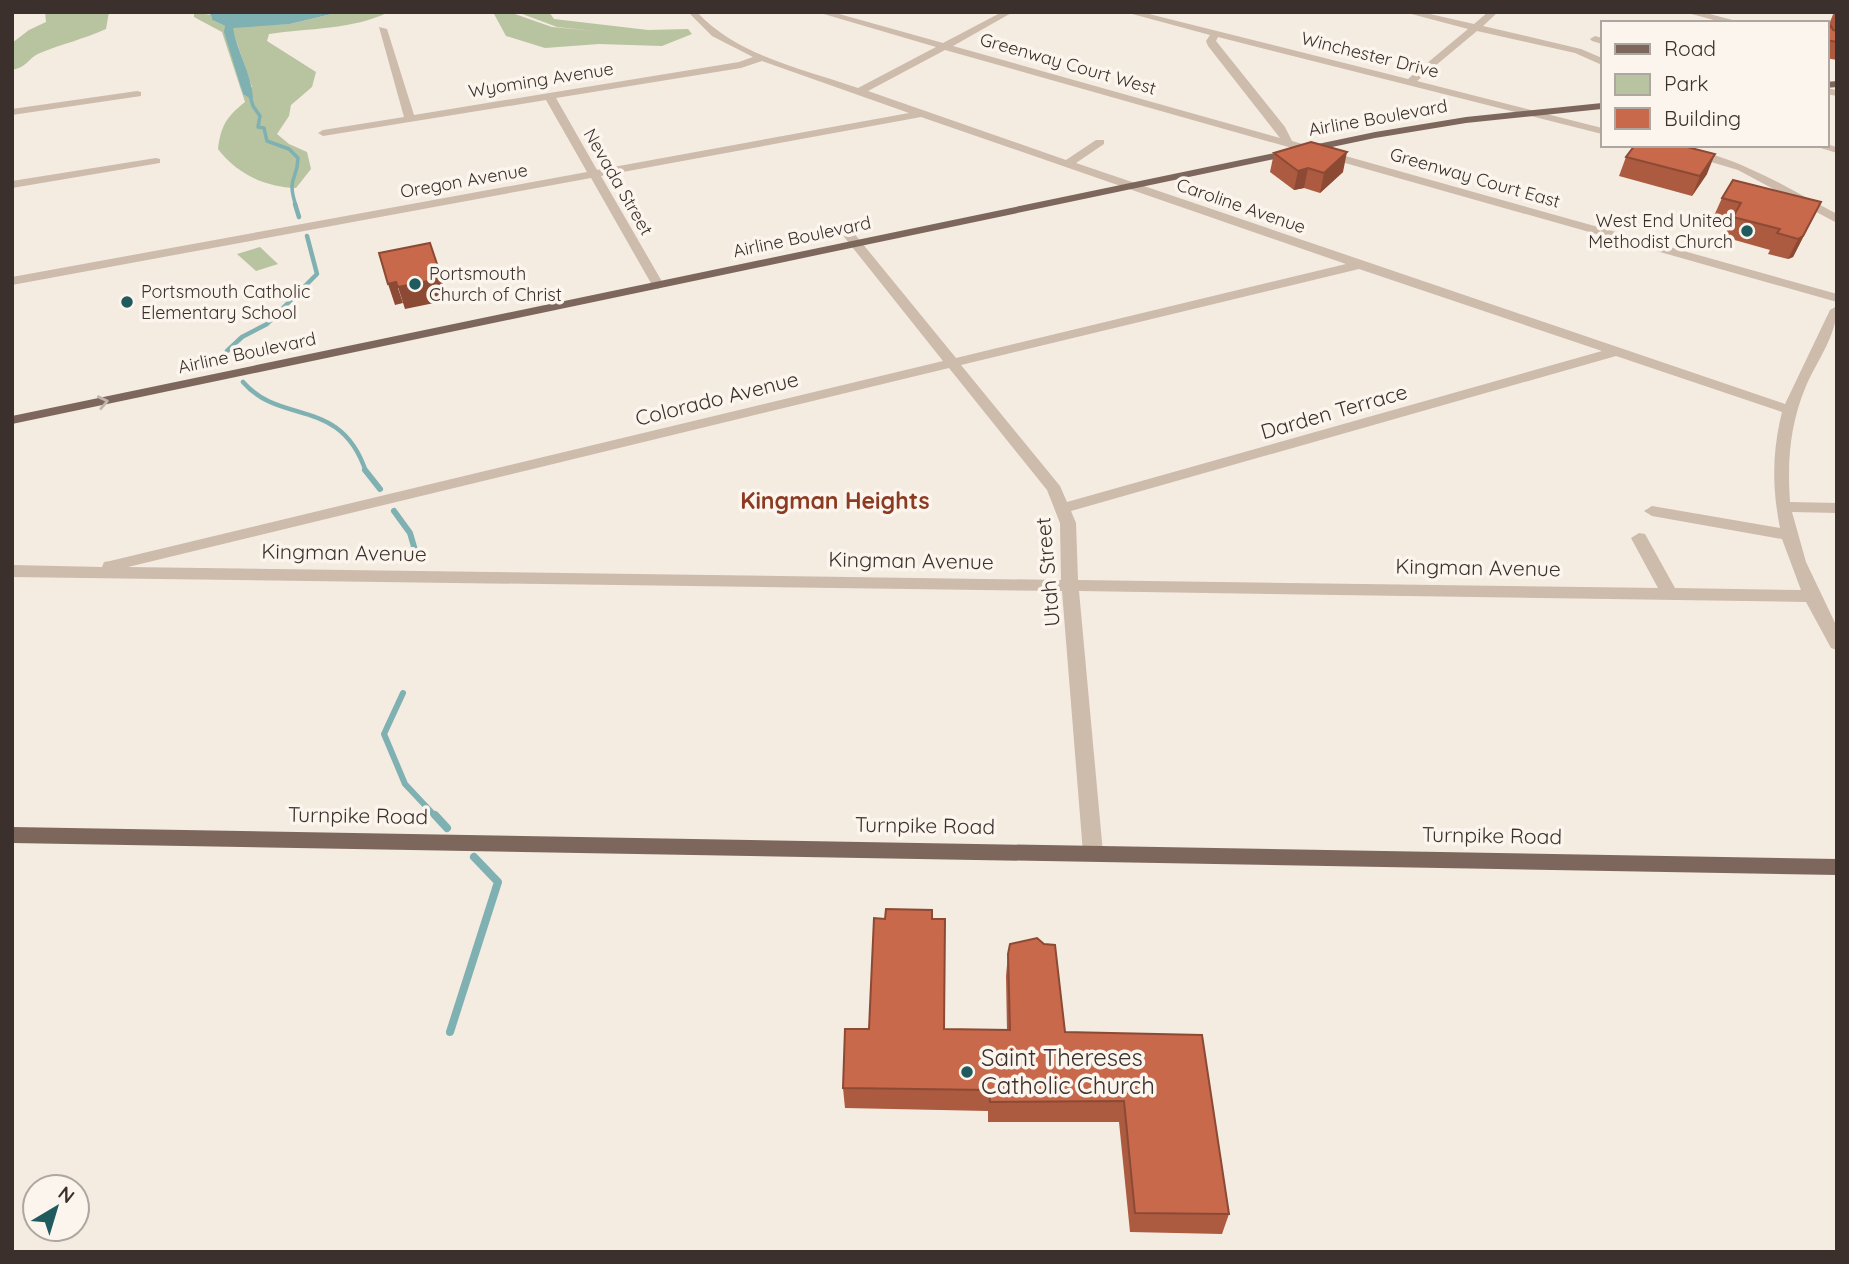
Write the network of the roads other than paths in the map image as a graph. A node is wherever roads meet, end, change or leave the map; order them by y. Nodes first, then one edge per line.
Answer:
1 (692, 12) edge
2 (821, 12) edge
3 (1009, 12) edge
4 (1129, 12) edge
5 (1408, 12) edge
6 (1494, 12) edge
7 (1688, 12) edge
8 (1730, 21) edge
9 (1476, 28) junction
10 (382, 29) dead end
11 (1216, 34) junction
12 (944, 47) junction
13 (763, 57) junction
14 (1601, 62) edge
15 (1409, 83) junction
16 (859, 92) junction
17 (137, 94) dead end
18 (549, 96) junction
19 (1601, 99) edge
20 (1601, 106) edge
21 (1508, 108) junction
22 (12, 112) edge
23 (1532, 113) junction
24 (923, 114) junction
25 (410, 119) junction
26 (1601, 131) edge
27 (323, 133) dead end
28 (1100, 142) dead end
29 (1287, 144) junction
30 (1666, 147) edge
31 (1306, 149) junction
32 (156, 161) dead end
33 (1067, 164) junction
34 (594, 175) junction
35 (1114, 180) junction
36 (12, 185) edge
37 (1131, 186) junction
38 (1837, 219) edge
39 (853, 240) junction
40 (1359, 265) junction
41 (12, 281) edge
42 (655, 281) junction
43 (1837, 299) edge
44 (1837, 310) edge
45 (1829, 343) edge
46 (1615, 352) junction
47 (953, 362) junction
48 (131, 390) junction
49 (12, 409) edge
50 (1790, 410) junction
51 (12, 420) edge
52 (1784, 507) junction
53 (1064, 508) junction
54 (1837, 508) edge
55 (1652, 512) dead end
56 (1789, 535) junction
57 (1639, 538) dead end
58 (12, 571) edge
59 (84, 572) junction
60 (1070, 587) junction
61 (1669, 593) junction
62 (1810, 596) junction
63 (1837, 644) edge
64 (12, 835) edge
65 (1093, 853) junction
66 (1837, 867) edge

1 - 13 street, Caroline Avenue
2 - 12 street, Greenway Court West
3 - 12 street
4 - 11 street, Winchester Drive
5 - 9 street
6 - 9 street
7 - 8 street
9 - 14 street
9 - 15 street
10 - 25 street
11 - 15 street, Winchester Drive
11 - 29 street
12 - 16 street
12 - 29 street, Greenway Court West
13 - 16 street, Caroline Avenue
13 - 18 street, Wyoming Avenue
15 - 21 street, Winchester Drive
16 - 24 street, Caroline Avenue
17 - 22 street
18 - 25 street, Wyoming Avenue
18 - 34 street, Nevada Street
19 - 21 main road, Airline Boulevard
20 - 23 main road, Airline Boulevard
21 - 23 street, Winchester Drive
21 - 29 main road, Airline Boulevard
23 - 26 street, Winchester Drive
23 - 31 main road, Airline Boulevard
24 - 33 street, Caroline Avenue
24 - 34 street, Oregon Avenue
25 - 27 street, Wyoming Avenue
28 - 33 street
29 - 31 street, Greenway Court West
29 - 35 main road, Airline Boulevard
30 - 38 street
31 - 37 main road, Airline Boulevard
31 - 43 street, Greenway Court East
32 - 36 street
33 - 35 street, Caroline Avenue
34 - 41 street, Oregon Avenue
34 - 42 street, Nevada Street
35 - 37 street, Caroline Avenue
35 - 39 main road, Airline Boulevard
37 - 39 main road, Airline Boulevard
37 - 40 street, Caroline Avenue
39 - 42 main road, Airline Boulevard
39 - 47 street, Utah Street
40 - 46 street, Caroline Avenue
40 - 47 street, Colorado Avenue
42 - 48 main road, Airline Boulevard
44 - 45 street
45 - 50 street
46 - 50 street, Caroline Avenue
46 - 53 street, Darden Terrace
47 - 53 street, Utah Street
47 - 59 street, Colorado Avenue
48 - 49 main road, Airline Boulevard
51 -> 48 main road, Airline Boulevard
50 - 52 street
52 - 54 street
52 - 56 street
53 - 60 street, Utah Street
55 - 56 street
56 - 62 street
57 - 61 street
58 - 59 street, Kingman Avenue
59 - 60 street, Kingman Avenue
60 - 61 street, Kingman Avenue
60 - 65 street, Utah Street
61 - 62 street, Kingman Avenue
62 - 63 street
64 - 65 main road, Turnpike Road
65 - 66 main road, Turnpike Road

